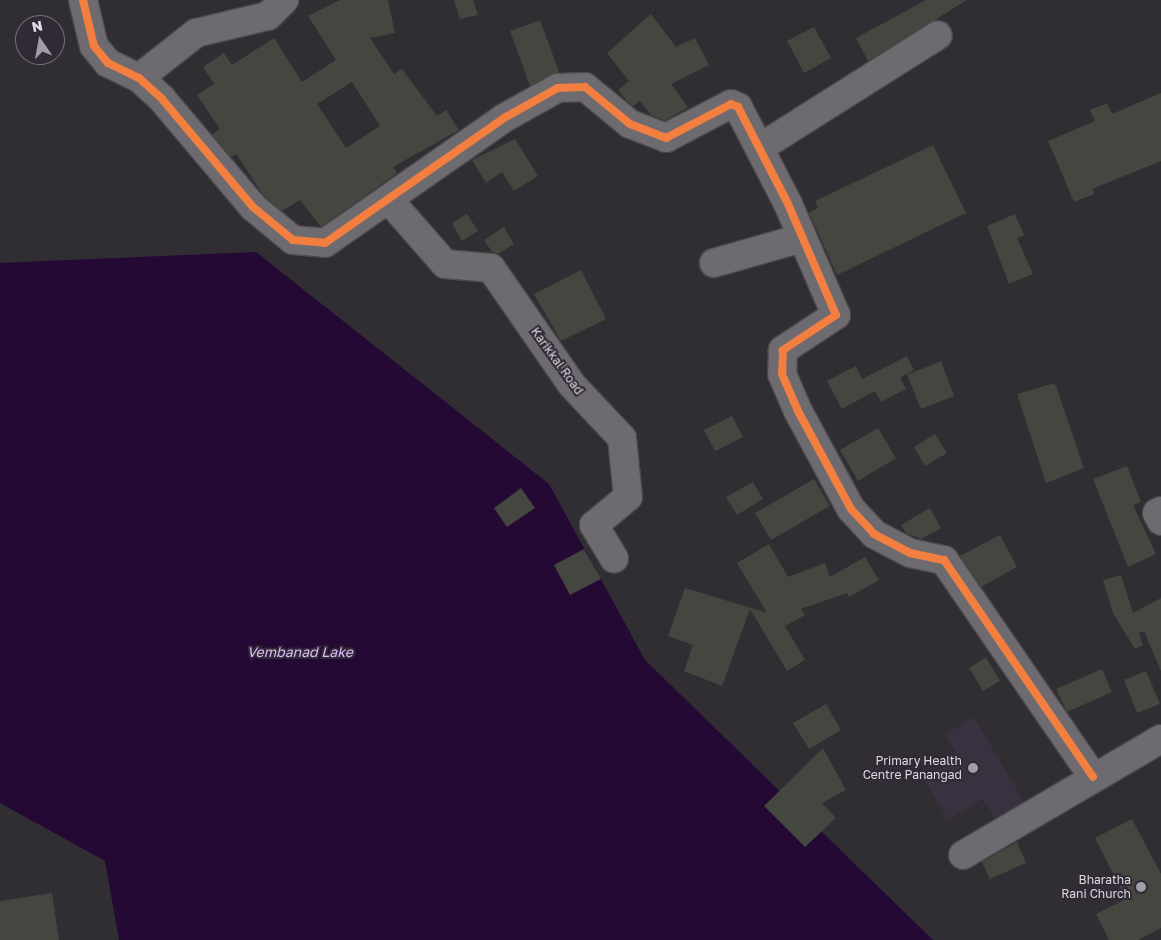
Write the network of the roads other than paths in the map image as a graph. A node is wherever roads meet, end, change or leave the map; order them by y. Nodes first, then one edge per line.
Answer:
1 (83, 0) edge
2 (284, 0) edge
3 (938, 35) dead end
4 (139, 78) junction
5 (761, 147) junction
6 (389, 200) junction
7 (802, 238) junction
8 (714, 262) dead end
9 (1161, 511) edge
10 (1161, 521) edge
11 (614, 558) dead end
12 (1161, 739) edge
13 (1093, 777) junction
14 (962, 855) dead end

1 - 4 street
2 - 4 street
3 - 5 street
4 - 6 street
5 - 6 street
5 - 7 street
6 - 11 street, Karikkal Road
7 - 8 street
7 - 13 street
9 - 10 street
12 - 13 street
13 - 14 street

